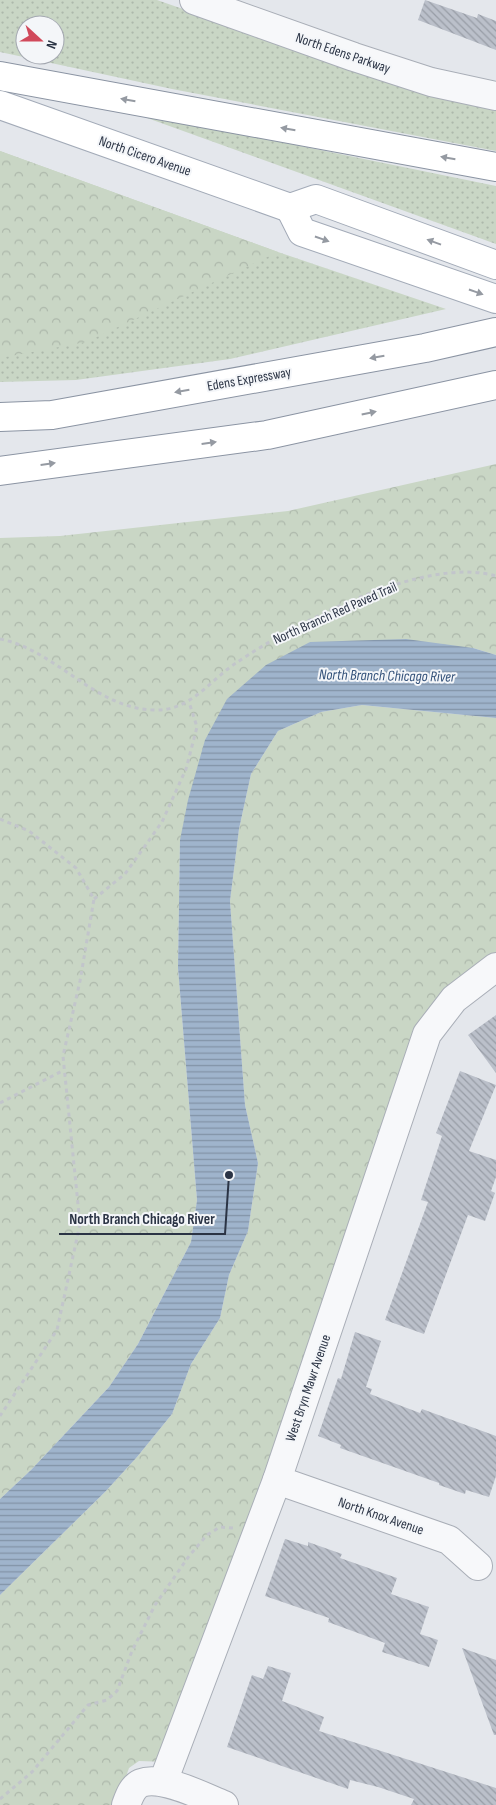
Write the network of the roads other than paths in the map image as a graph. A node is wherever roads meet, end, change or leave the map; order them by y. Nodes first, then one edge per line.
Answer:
1 (194, 0) edge
2 (0, 76) edge
3 (496, 96) edge
4 (0, 105) edge
5 (496, 167) edge
6 (290, 208) junction
7 (496, 265) edge
8 (496, 298) edge
9 (496, 332) edge
10 (496, 385) edge
11 (0, 417) edge
12 (0, 471) edge
13 (496, 967) edge
14 (277, 1480) junction
15 (478, 1566) dead end
16 (163, 1782) junction
17 (126, 1805) edge
18 (224, 1805) edge

1 - 3 street, North Edens Parkway
5 -> 2 main road
4 - 6 main road, North Cicero Avenue
7 -> 6 main road
6 -> 8 main road
9 -> 11 main road, Edens Expressway
12 -> 10 main road
13 - 14 street, West Bryn Mawr Avenue
14 - 15 street, North Knox Avenue
14 - 16 street, West Bryn Mawr Avenue
16 - 17 street
16 - 18 street

